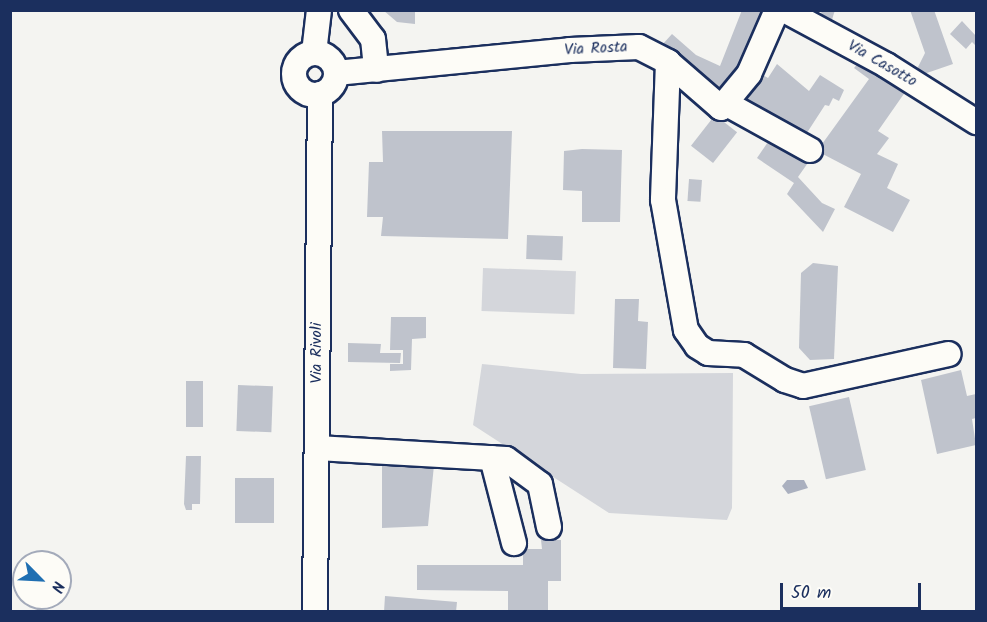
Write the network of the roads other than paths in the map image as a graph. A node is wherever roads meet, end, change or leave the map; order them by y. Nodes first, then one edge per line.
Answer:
1 (319, 10) edge
2 (351, 10) edge
3 (777, 10) edge
4 (784, 10) edge
5 (314, 53) junction
6 (668, 62) junction
7 (376, 70) junction
8 (336, 73) junction
9 (320, 94) junction
10 (727, 104) junction
11 (976, 122) edge
12 (810, 150) dead end
13 (949, 354) dead end
14 (317, 448) junction
15 (492, 458) junction
16 (549, 527) dead end
17 (514, 543) dead end
18 (315, 612) edge

1 - 5 street
2 - 7 street
3 - 10 street
4 - 11 street, Via Casotto
5 - 8 street
5 - 9 street
6 - 7 street, Via Rosta
6 - 10 street, Via Rosta
6 - 13 street
7 - 8 street, Via Rosta
8 - 9 street
9 - 14 street, Via Rivoli
10 - 12 street, Via Rosta
14 - 15 street
14 - 18 street, Via Rivoli
15 - 16 street
15 - 17 street

